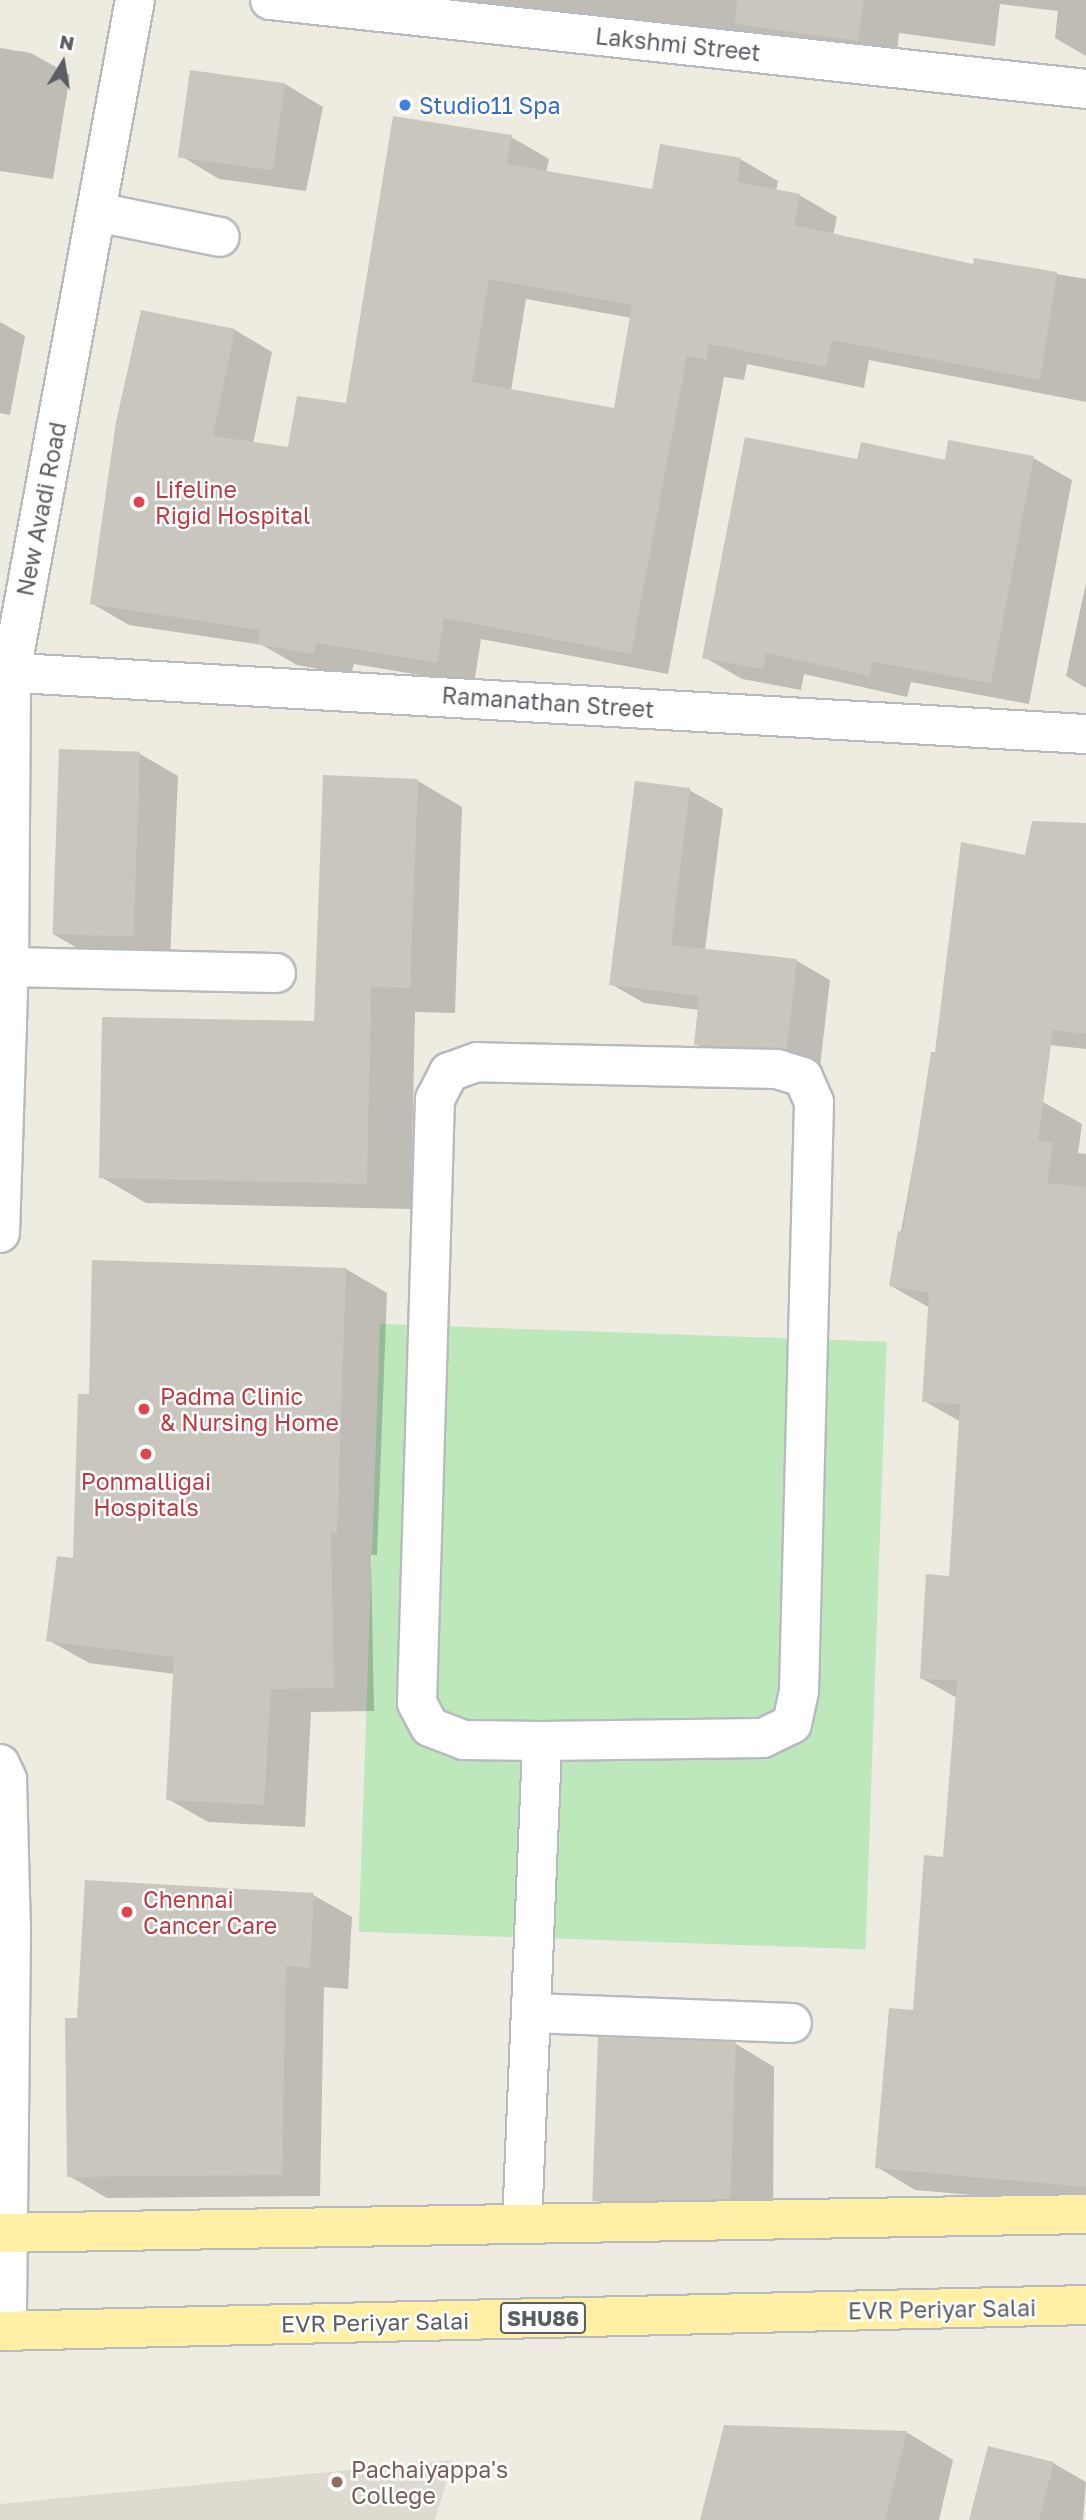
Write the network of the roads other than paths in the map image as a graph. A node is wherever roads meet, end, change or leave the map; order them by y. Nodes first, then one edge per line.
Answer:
1 (135, 0) edge
2 (270, 0) edge
3 (1086, 89) edge
4 (96, 212) junction
5 (220, 237) dead end
6 (5, 672) edge
7 (1086, 734) edge
8 (9, 967) junction
9 (276, 973) dead end
10 (0, 1233) edge
11 (542, 1741) junction
12 (0, 1764) edge
13 (531, 2013) junction
14 (792, 2023) dead end
15 (1086, 2214) edge
16 (522, 2224) junction
17 (3, 2233) edge
18 (1086, 2305) edge
19 (4, 2330) edge

1 - 4 street, New Avadi Road
2 - 3 street, Lakshmi Street
4 - 5 street
4 - 6 street, New Avadi Road
6 - 7 street, Ramanathan Street
6 - 8 street, New Avadi Road
8 - 9 street
8 - 10 street, New Avadi Road
11 - 11 street
11 - 13 street
12 - 17 street
13 - 14 street
13 - 16 street
15 - 16 main road
16 - 17 main road
17 - 19 street
18 - 19 main road, EVR Periyar Salai / SHU86

